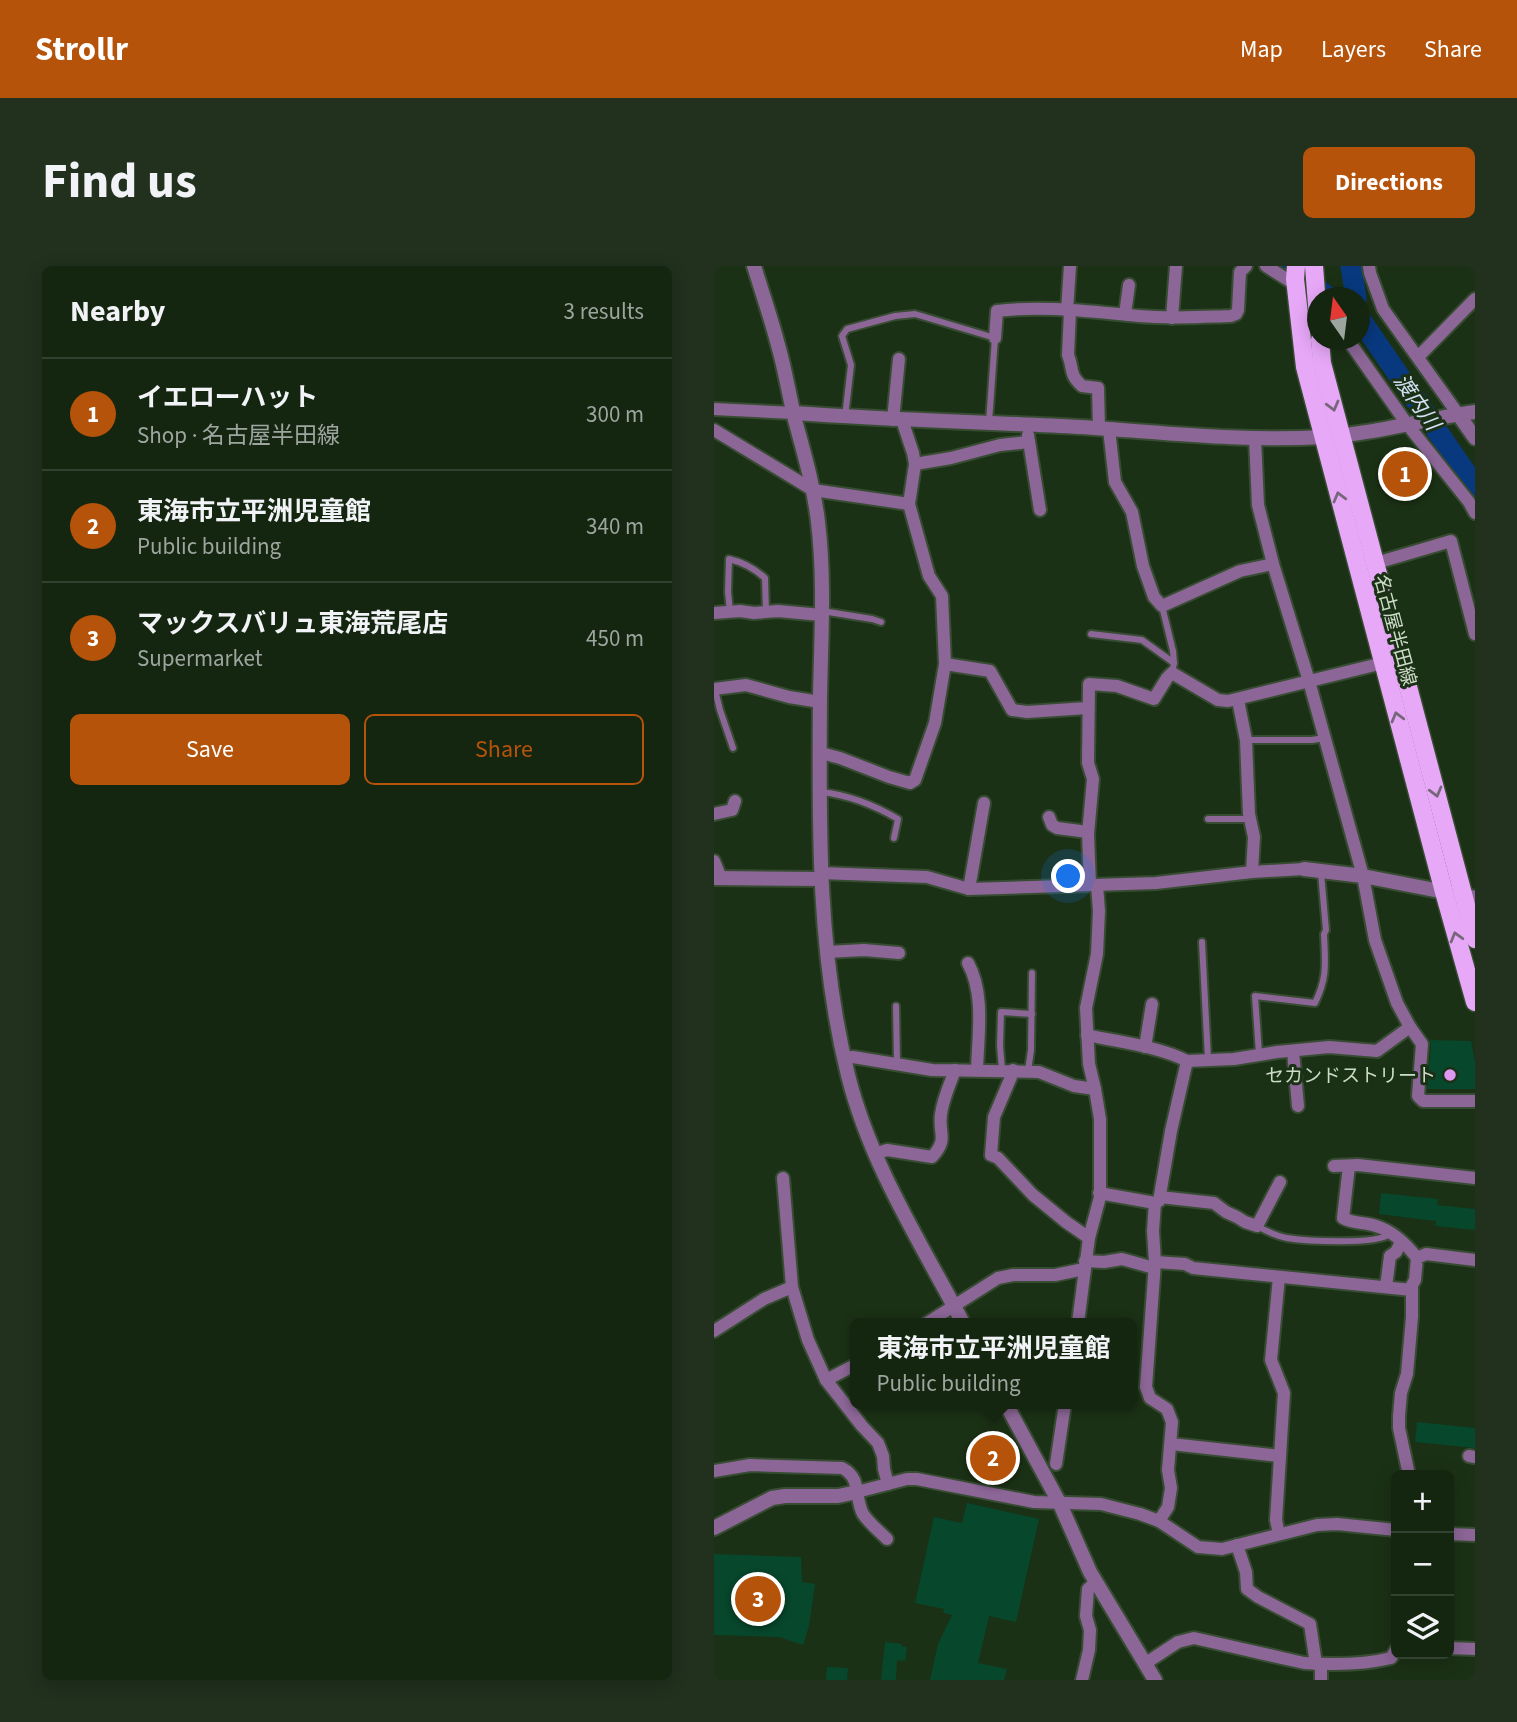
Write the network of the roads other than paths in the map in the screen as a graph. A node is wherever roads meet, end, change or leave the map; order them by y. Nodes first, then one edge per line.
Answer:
1 (754, 266) edge
2 (1070, 266) edge
3 (1176, 266) edge
4 (1246, 266) edge
5 (1266, 266) edge
6 (1369, 266) edge
7 (1314, 269) edge
8 (1296, 276) edge
9 (1129, 285) dead end
10 (1316, 287) edge
11 (1475, 299) edge
12 (1069, 311) junction
13 (1125, 314) junction
14 (1172, 318) junction
15 (995, 338) junction
16 (1321, 350) edge
17 (1356, 350) edge
18 (1418, 357) junction
19 (899, 359) dead end
20 (714, 409) edge
21 (1475, 412) edge
22 (793, 413) junction
23 (1454, 415) junction
24 (845, 417) junction
25 (898, 420) junction
26 (1413, 423) junction
27 (989, 424) junction
28 (1027, 424) junction
29 (1104, 429) junction
30 (714, 430) edge
31 (1332, 436) junction
32 (1255, 438) junction
33 (1475, 438) edge
34 (1029, 442) junction
35 (915, 464) junction
36 (813, 490) junction
37 (909, 504) junction
38 (1040, 510) dead end
39 (1475, 513) edge
40 (1376, 563) junction
41 (1273, 564) junction
42 (1162, 607) junction
43 (730, 612) junction
44 (766, 612) junction
45 (714, 613) edge
46 (821, 613) junction
47 (881, 622) dead end
48 (1091, 634) dead end
49 (1475, 634) edge
50 (1383, 663) junction
51 (946, 664) junction
52 (1173, 668) junction
53 (1309, 681) junction
54 (714, 689) edge
55 (1238, 700) junction
56 (820, 702) junction
57 (1087, 708) junction
58 (1325, 738) junction
59 (1246, 740) junction
60 (733, 748) dead end
61 (821, 753) junction
62 (821, 792) junction
63 (735, 801) dead end
64 (984, 803) dead end
65 (714, 814) edge
66 (1049, 817) dead end
67 (1208, 819) dead end
68 (1251, 819) junction
69 (1088, 832) junction
70 (894, 838) dead end
71 (714, 861) edge
72 (1304, 869) joint
73 (1321, 871) junction
74 (1252, 872) junction
75 (821, 876) junction
76 (1363, 876) junction
77 (718, 878) edge
78 (1093, 885) junction
79 (969, 889) junction
80 (1444, 892) junction
81 (1469, 897) edge
82 (1475, 939) edge
83 (1202, 942) dead end
84 (827, 952) junction
85 (899, 953) dead end
86 (968, 963) dead end
87 (1032, 973) dead end
88 (1475, 1002) edge
89 (1152, 1004) dead end
90 (896, 1006) dead end
91 (1032, 1014) junction
92 (1410, 1027) junction
93 (1087, 1035) junction
94 (1145, 1047) junction
95 (1293, 1051) junction
96 (1259, 1054) junction
97 (845, 1058) junction
98 (1208, 1059) junction
99 (1187, 1061) junction
100 (897, 1064) junction
101 (955, 1069) junction
102 (977, 1070) junction
103 (1007, 1070) junction
104 (1028, 1071) junction
105 (1095, 1089) junction
106 (1475, 1101) edge
107 (1298, 1106) dead end
108 (875, 1154) junction
109 (1335, 1166) dead end
110 (1349, 1166) junction
111 (783, 1178) dead end
112 (1475, 1178) edge
113 (1280, 1182) dead end
114 (1100, 1193) junction
115 (1157, 1200) junction
116 (1257, 1226) junction
117 (1089, 1238) junction
118 (1396, 1238) junction
119 (1417, 1258) junction
120 (1475, 1260) edge
121 (1085, 1265) junction
122 (1155, 1265) junction
123 (1279, 1277) junction
124 (792, 1287) junction
125 (1386, 1287) junction
126 (1412, 1290) junction
127 (954, 1305) junction
128 (934, 1318) edge
129 (960, 1318) edge
130 (1079, 1318) edge
131 (714, 1331) edge
132 (850, 1368) edge
133 (825, 1380) junction
134 (1009, 1409) edge
135 (1064, 1409) edge
136 (1171, 1444) junction
137 (1280, 1455) junction
138 (1056, 1464) dead end
139 (1408, 1470) edge
140 (714, 1471) edge
141 (888, 1484) junction
142 (857, 1492) junction
143 (1060, 1504) junction
144 (1159, 1521) junction
145 (714, 1528) edge
146 (1391, 1529) edge
147 (1279, 1534) junction
148 (1454, 1534) edge
149 (1475, 1535) edge
150 (887, 1539) dead end
151 (1237, 1545) junction
152 (1096, 1582) junction
153 (1454, 1648) edge
154 (1475, 1648) edge
155 (1391, 1658) edge
156 (1146, 1663) junction
157 (1318, 1664) junction
158 (1082, 1680) edge
159 (1155, 1680) edge
160 (1321, 1680) edge

1 - 22 street
2 - 12 street
3 - 14 street
4 - 14 street
5 - 8 street
6 - 18 street
7 - 10 main road
8 - 31 main road, 名古屋半田線
9 - 13 street
11 - 18 street
12 - 13 street
12 - 15 street
12 - 29 street
13 - 14 street
15 - 24 lane
15 - 27 lane
16 -> 31 main road, 名古屋半田線
17 - 26 street
18 - 23 street
19 - 25 street
20 - 22 street
21 - 23 street
22 - 24 street
22 - 36 street
23 - 26 street
23 - 33 street
24 - 25 street
25 - 27 street
25 - 35 street
26 - 31 street
26 - 39 street
27 - 28 street
28 - 29 street
28 - 34 street
29 - 32 street
29 - 42 street
30 - 36 street
31 - 32 street
31 - 40 main road, 名古屋半田線
50 -> 31 main road, 名古屋半田線
32 - 41 street
34 - 35 street
34 - 38 street
35 - 37 street
36 - 37 street
36 - 46 street
37 - 51 street
40 - 49 street
40 -> 81 main road, 名古屋半田線
41 - 42 street
41 - 53 street
42 - 52 lane
43 - 44 street
43 - 44 lane
43 - 45 street
44 - 46 street
46 - 47 lane
46 - 56 street
48 - 52 lane
50 - 53 street
80 -> 50 main road, 名古屋半田線
51 - 57 street
51 - 61 street
52 - 55 street
52 - 57 street
53 - 55 street
53 - 58 street
54 - 56 street
54 - 60 lane
55 - 59 street
56 - 61 street
57 - 69 street
58 - 59 lane
58 - 76 street
59 - 68 street
61 - 62 street
62 - 70 lane
62 - 75 street
63 - 65 street
64 - 79 street
66 - 69 street
67 - 68 lane
68 - 74 street
69 - 78 street
71 - 77 street
72 - 73 street
72 - 74 street
73 - 76 street
73 - 96 lane
74 - 78 street
75 - 77 street
75 - 79 street
75 - 84 street
76 - 80 street
76 - 92 street
78 - 79 street
78 - 93 street
80 - 81 street
88 -> 80 main road, 名古屋半田線
81 - 82 main road, 名古屋半田線
83 - 98 lane
84 - 85 street
84 - 97 street
86 - 102 street
87 - 91 lane
89 - 94 street
90 - 100 lane
91 - 103 lane
91 - 104 lane
92 - 95 street
92 - 106 street
93 - 94 street
93 - 105 street
94 - 99 street
95 - 96 street
95 - 107 street
96 - 98 street
97 - 100 street
97 - 108 street
98 - 99 street
99 - 115 street
100 - 101 street
101 - 102 street
101 - 108 street
102 - 103 street
103 - 104 street
103 - 117 street
104 - 105 street
105 - 114 street
108 - 127 street
109 - 110 street
110 - 112 street
110 - 118 street
111 - 124 street
113 - 116 street
114 - 115 street
114 - 117 street
115 - 116 street
115 - 122 street
116 - 118 lane
117 - 121 street
118 - 119 street
118 - 125 street
119 - 120 street
119 - 126 street
121 - 122 street
121 - 127 street
121 - 130 street
122 - 123 street
122 - 136 street
123 - 125 street
123 - 137 street
124 - 131 street
124 - 133 street
125 - 126 street
126 - 139 street
127 - 128 street
127 - 129 street
132 - 133 street
133 - 141 street
134 - 143 street
135 - 138 street
136 - 137 street
136 - 144 street
137 - 147 street
140 - 142 street
141 - 142 street
141 - 143 street
142 - 145 street
142 - 150 street
143 - 144 street
143 - 152 street
144 - 151 street
146 - 147 street
147 - 151 street
148 - 149 street
151 - 157 street
152 - 156 street
152 - 158 street
153 - 154 street
155 - 157 street
156 - 157 street
156 - 159 street
157 - 160 street

